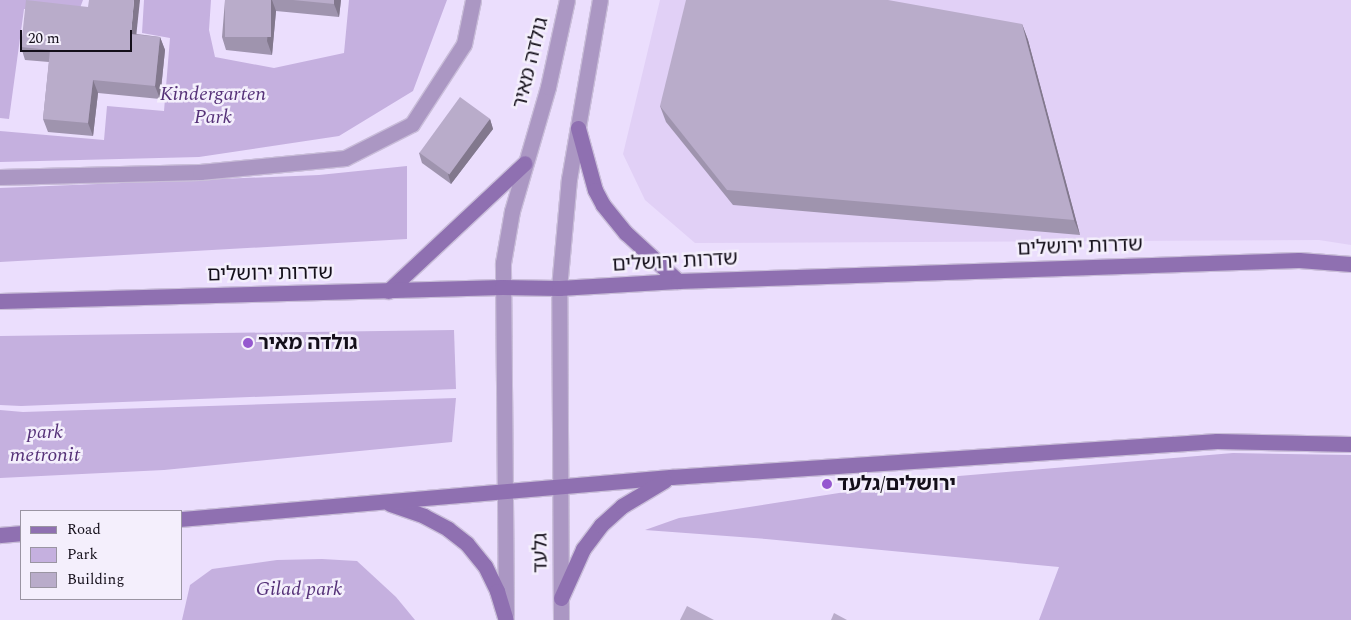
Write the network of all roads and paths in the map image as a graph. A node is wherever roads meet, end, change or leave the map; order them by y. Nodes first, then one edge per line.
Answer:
1 (474, 0) edge
2 (568, 0) edge
3 (600, 0) edge
4 (578, 128) junction
5 (525, 163) junction
6 (0, 177) edge
7 (1351, 264) edge
8 (678, 281) junction
9 (502, 287) junction
10 (559, 288) junction
11 (388, 291) junction
12 (0, 301) edge
13 (1351, 444) edge
14 (671, 477) junction
15 (560, 486) junction
16 (504, 492) junction
17 (384, 502) junction
18 (182, 519) edge
19 (20, 533) edge
20 (0, 535) edge
21 (561, 598) junction
22 (506, 620) edge
23 (561, 620) edge

1 - 6 street
2 - 5 street, גולדה מאיר
3 - 4 street
4 - 8 main road
4 - 10 street
5 - 9 street, גולדה מאיר
5 - 11 main road
7 - 8 main road, שדרות ירושלים
8 - 10 main road, שדרות ירושלים
9 - 10 main road, שדרות ירושלים
9 - 11 main road, שדרות ירושלים
9 - 16 street, גולדה מאיר
10 - 15 street
11 - 12 main road, שדרות ירושלים
13 - 14 main road
14 - 15 main road
14 - 21 main road
15 - 16 main road
15 - 21 street, גלעד
16 - 17 main road
16 - 22 street, גלעד
17 - 18 main road
17 - 22 main road
19 - 20 main road
21 - 23 street, גלעד

